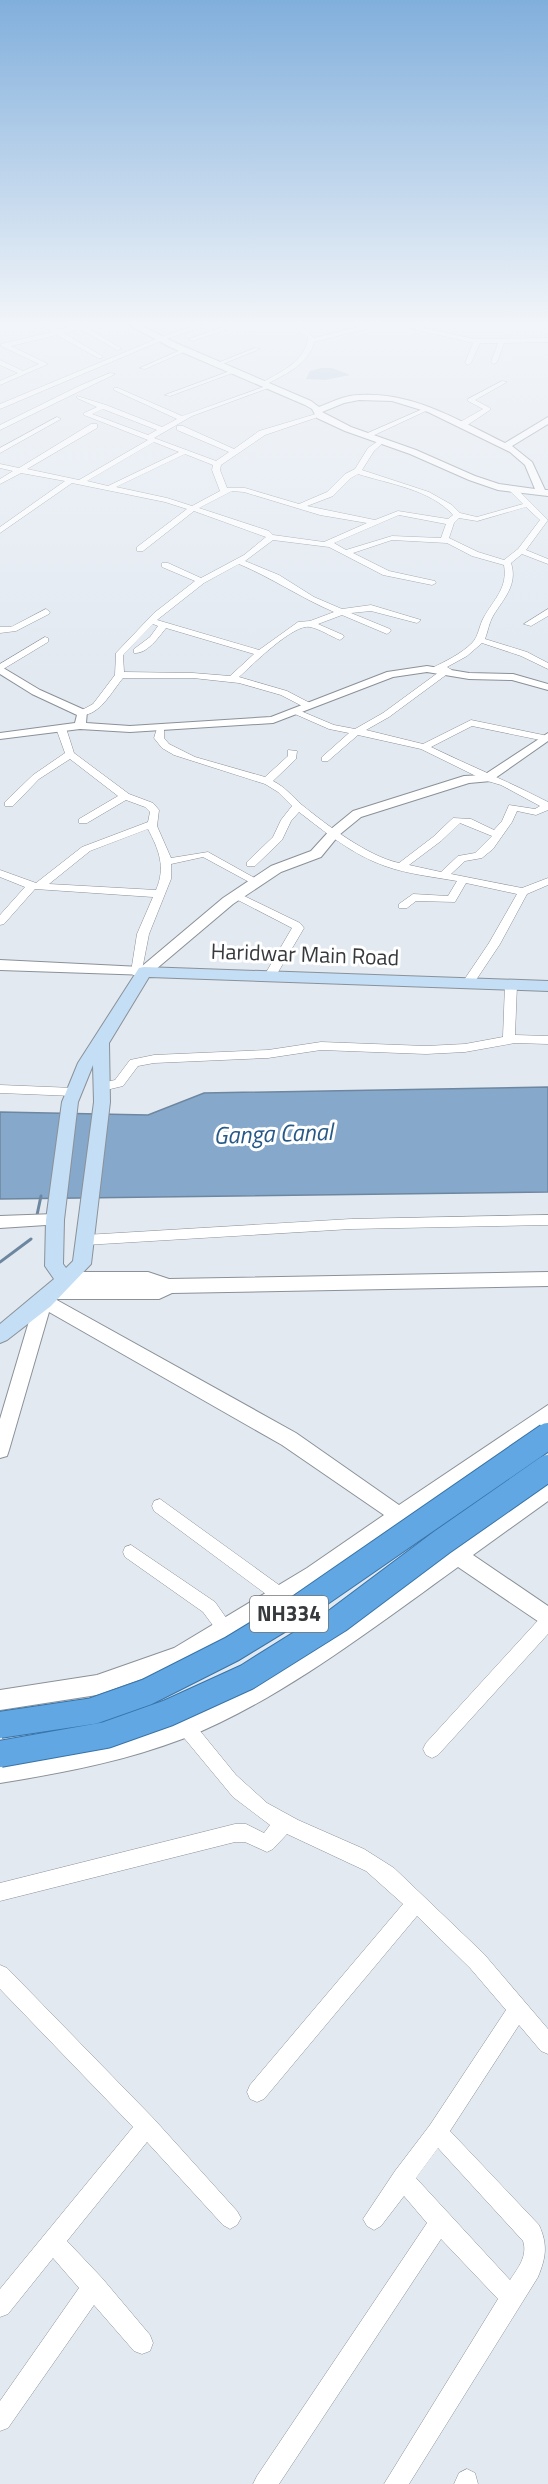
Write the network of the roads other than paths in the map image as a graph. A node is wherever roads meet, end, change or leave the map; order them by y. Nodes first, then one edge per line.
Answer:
1 (18, 441) edge
2 (69, 441) edge
3 (149, 441) edge
4 (157, 441) edge
5 (210, 441) edge
6 (252, 441) edge
7 (362, 441) edge
8 (381, 441) joint
9 (495, 441) edge
10 (515, 441) edge
11 (505, 446) junction
12 (372, 448) junction
13 (0, 451) edge
14 (184, 452) junction
15 (235, 452) junction
16 (217, 464) junction
17 (0, 466) edge
18 (19, 470) junction
19 (358, 471) junction
20 (0, 482) edge
21 (69, 482) junction
22 (79, 483) junction
23 (107, 489) junction
24 (512, 489) junction
25 (225, 491) junction
26 (545, 493) edge
27 (526, 505) junction
28 (300, 506) junction
29 (192, 509) junction
30 (453, 519) junction
31 (373, 522) junction
32 (545, 527) edge
33 (0, 531) edge
34 (271, 537) junction
35 (450, 541) junction
36 (326, 544) junction
37 (140, 549) dead end
38 (521, 551) junction
39 (347, 552) junction
40 (241, 562) junction
41 (548, 562) edge
42 (506, 563) junction
43 (165, 565) dead end
44 (201, 581) junction
45 (432, 583) dead end
46 (46, 612) dead end
47 (344, 612) junction
48 (548, 612) edge
49 (417, 620) dead end
50 (152, 621) junction
51 (164, 624) junction
52 (310, 624) junction
53 (528, 624) dead end
54 (0, 630) edge
55 (387, 631) dead end
56 (340, 637) dead end
57 (45, 640) dead end
58 (480, 640) junction
59 (137, 651) dead end
60 (260, 653) junction
61 (548, 666) edge
62 (0, 668) edge
63 (441, 670) junction
64 (120, 675) junction
65 (233, 678) junction
66 (548, 687) edge
67 (307, 705) junction
68 (293, 711) junction
69 (83, 713) junction
70 (81, 726) junction
71 (161, 727) junction
72 (61, 728) junction
73 (356, 732) junction
74 (0, 736) edge
75 (546, 740) edge
76 (424, 747) junction
77 (291, 752) dead end
78 (70, 754) junction
79 (325, 759) dead end
80 (487, 778) junction
81 (267, 781) junction
82 (511, 786) junction
83 (125, 795) junction
84 (9, 804) dead end
85 (298, 806) junction
86 (548, 806) edge
87 (511, 808) junction
88 (83, 822) dead end
89 (152, 824) junction
90 (336, 832) junction
91 (499, 833) junction
92 (167, 862) junction
93 (251, 864) dead end
94 (400, 867) junction
95 (0, 873) edge
96 (443, 876) junction
97 (463, 880) junction
98 (548, 880) edge
99 (255, 881) junction
100 (35, 886) junction
101 (524, 892) junction
102 (161, 894) junction
103 (236, 895) junction
104 (403, 906) dead end
105 (0, 922) edge
106 (0, 965) edge
107 (140, 972) junction
108 (270, 976) junction
109 (468, 984) junction
110 (511, 985) junction
111 (548, 986) edge
112 (509, 1040) junction
113 (548, 1040) edge
114 (101, 1043) junction
115 (0, 1089) edge
116 (102, 1095) junction
117 (72, 1097) junction
118 (56, 1217) junction
119 (548, 1220) edge
120 (0, 1221) edge
121 (86, 1240) junction
122 (548, 1279) edge
123 (54, 1291) junction
124 (0, 1335) edge
125 (548, 1413) edge
126 (548, 1436) edge
127 (0, 1450) edge
128 (548, 1468) edge
129 (548, 1490) edge
130 (160, 1506) dead end
131 (401, 1515) junction
132 (131, 1552) dead end
133 (459, 1555) junction
134 (280, 1595) junction
135 (548, 1620) edge
136 (226, 1629) junction
137 (0, 1700) edge
138 (0, 1725) edge
139 (186, 1727) junction
140 (432, 1749) dead end
141 (0, 1754) edge
142 (0, 1772) edge
143 (285, 1822) junction
144 (0, 1892) edge
145 (416, 1903) junction
146 (0, 1975) edge
147 (518, 2009) junction
148 (548, 2044) edge
149 (257, 2092) dead end
150 (147, 2126) junction
151 (437, 2132) junction
152 (402, 2178) junction
153 (230, 2218) dead end
154 (374, 2219) dead end
155 (440, 2222) junction
156 (52, 2241) junction
157 (94, 2286) junction
158 (512, 2298) junction
159 (0, 2306) edge
160 (142, 2343) dead end
161 (0, 2420) edge
162 (265, 2484) edge
163 (396, 2484) edge

1 - 13 street
2 - 18 street
3 - 22 street
4 - 14 street
5 - 15 street
6 - 15 street
7 - 12 street
8 - 12 street
8 - 24 street
9 - 11 street
10 - 11 street
11 - 26 street
12 - 19 street
14 - 16 street
14 - 23 street
15 - 16 street
16 - 25 street
17 - 18 street
18 - 20 street
18 - 21 street
19 - 28 street
19 - 30 street
21 - 22 street
21 - 33 street
22 - 23 street
23 - 29 street
24 - 26 street
24 - 27 street
25 - 28 street
25 - 29 street
27 - 30 street
27 - 32 street
28 - 31 street
29 - 34 street
29 - 37 street
30 - 31 street
30 - 35 street
31 - 36 street
32 - 38 street
34 - 36 street
34 - 40 street
35 - 39 street
35 - 42 street
36 - 39 street
38 - 41 street
38 - 42 street
39 - 45 street
40 - 44 street
40 - 47 street
42 - 58 street
43 - 44 street
44 - 50 street
46 - 54 street
47 - 49 street
47 - 52 street
47 - 55 street
48 - 53 street
50 - 51 street
50 - 64 street
51 - 59 street
51 - 60 street
52 - 56 street
52 - 60 street
57 - 62 street
58 - 61 street
58 - 63 street
60 - 65 street
62 - 69 street
63 - 66 street
63 - 67 street
63 - 73 street
64 - 65 street
64 - 69 street
65 - 67 street
67 - 68 street
68 - 71 street
68 - 73 street
69 - 70 street
70 - 71 street
70 - 72 street
71 - 81 street
72 - 74 street
72 - 78 street
73 - 76 street
73 - 79 street
75 - 76 street
75 - 80 street
76 - 80 street
77 - 81 street
78 - 83 street
78 - 84 street
80 - 82 street
80 - 90 street
81 - 85 street
82 - 86 street
82 - 87 street
83 - 88 street
83 - 89 street
85 - 90 street
85 - 93 street
86 - 87 street
87 - 91 street
89 - 92 street
89 - 100 street
90 - 94 street
90 - 99 street
91 - 94 street
91 - 96 street
92 - 99 street
92 - 102 street
94 - 96 street
95 - 100 street
96 - 97 street
97 - 101 street
97 - 104 street
98 - 101 street
99 - 103 street
100 - 102 street
100 - 105 street
101 - 109 street
102 - 107 street
103 - 107 street
103 - 108 street
106 - 107 street
107 - 108 main road, Haridwar Main Road
107 - 114 main road
108 - 109 main road, Haridwar Main Road
109 - 110 main road, Haridwar Main Road
110 - 111 main road, Haridwar Main Road
110 - 112 street
112 - 113 street
112 - 116 street
114 - 116 main road
114 - 117 main road
115 - 117 street
116 - 121 main road
117 - 118 main road
118 - 120 street
118 - 123 main road
119 - 121 street
121 - 123 main road
122 - 123 street
123 - 124 main road
123 - 127 street
123 - 131 street
125 - 131 street
126 - 138 highway, NH334, bridge
128 - 141 highway, NH334, bridge
129 - 133 street
130 - 134 street
131 - 133 street
131 - 134 street
132 - 136 street
133 - 135 street
133 - 139 street
134 - 136 street
135 - 140 street
136 - 137 street
139 - 142 street
139 - 143 street
143 - 144 street
143 - 145 street
145 - 147 street
145 - 149 street
146 - 150 street
147 - 148 street
147 - 151 street
150 - 153 street
150 - 156 street
151 - 152 street
151 - 158 street
152 - 154 street
152 - 155 street
155 - 158 street
155 - 162 street
156 - 157 street
156 - 159 street
157 - 160 street
157 - 161 street
158 - 163 street

